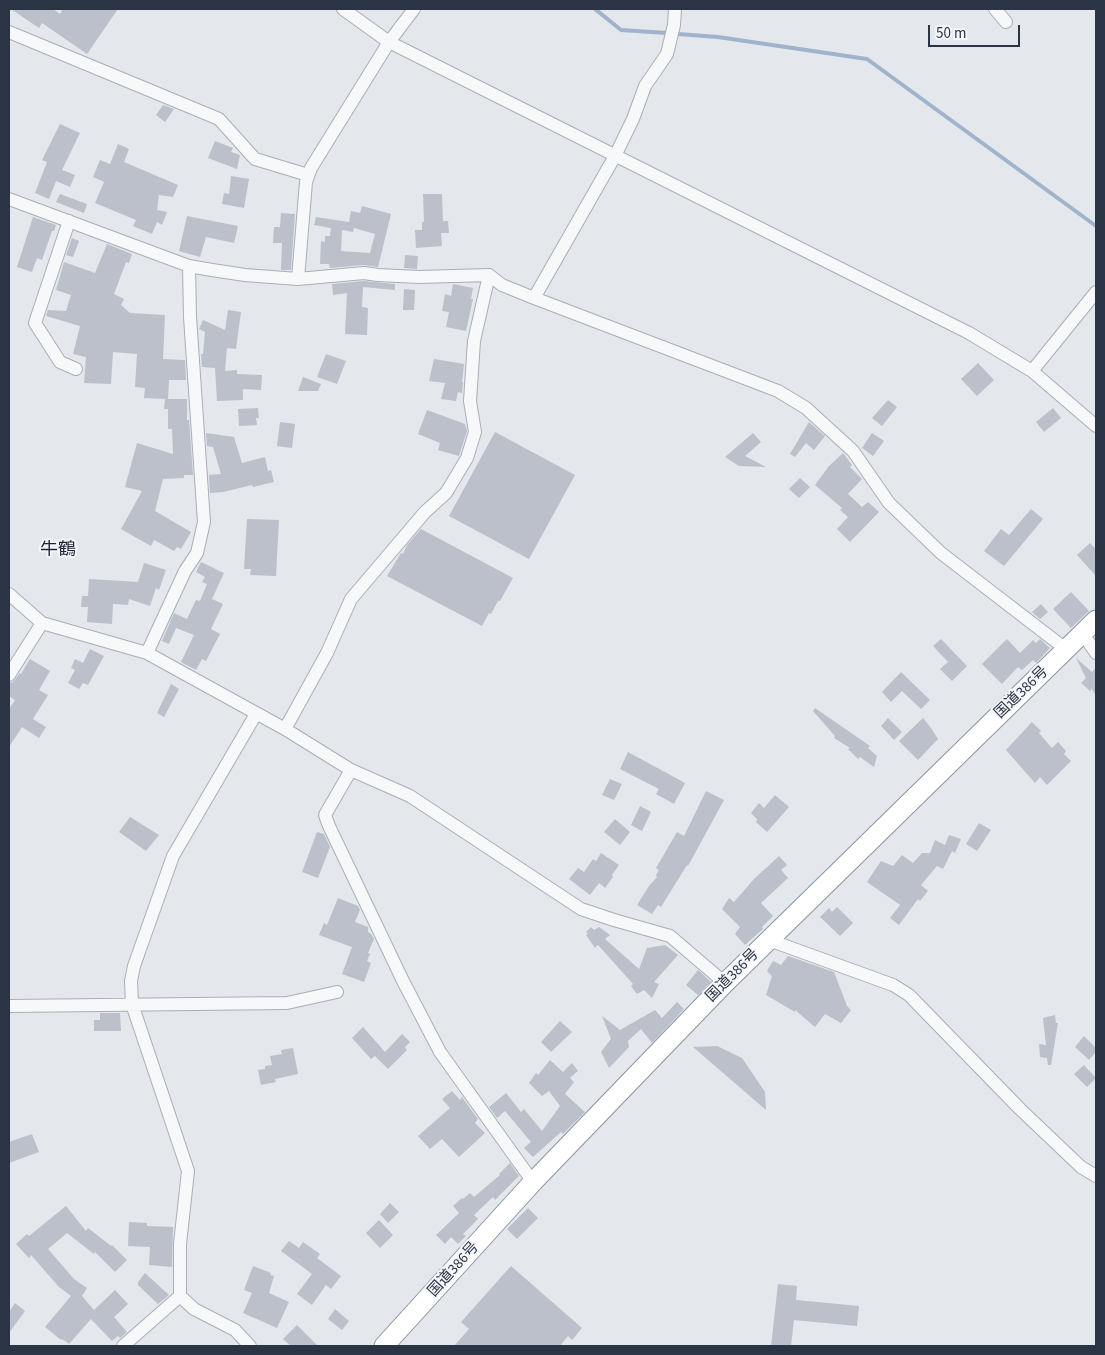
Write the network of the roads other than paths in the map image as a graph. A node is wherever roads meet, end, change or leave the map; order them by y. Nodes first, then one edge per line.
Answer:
1 (344, 9) edge
2 (414, 9) edge
3 (675, 9) edge
4 (995, 9) edge
5 (1006, 22) dead end
6 (9, 32) edge
7 (389, 42) junction
8 (615, 156) junction
9 (308, 175) junction
10 (9, 199) edge
11 (69, 221) junction
12 (189, 266) junction
13 (489, 275) junction
14 (298, 279) junction
15 (1096, 292) edge
16 (534, 298) junction
17 (76, 369) dead end
18 (1032, 372) junction
19 (1096, 426) edge
20 (9, 594) edge
21 (42, 623) junction
22 (1090, 627) edge
23 (1067, 650) junction
24 (147, 653) junction
25 (1096, 653) edge
26 (9, 675) edge
27 (256, 714) junction
28 (285, 729) junction
29 (351, 770) junction
30 (769, 940) junction
31 (724, 984) junction
32 (337, 992) dead end
33 (132, 1004) junction
34 (9, 1006) edge
35 (1096, 1176) edge
36 (534, 1182) junction
37 (180, 1296) junction
38 (123, 1346) edge
39 (250, 1346) edge
40 (384, 1346) edge

1 - 7 street
2 - 7 street
3 - 8 street
4 - 5 street
6 - 9 street
7 - 8 street
7 - 9 street
8 - 16 street
8 - 18 street
9 - 14 street
10 - 11 street
11 - 12 street
11 - 17 street
12 - 14 street
12 - 24 street
13 - 14 street
13 - 16 street
13 - 28 street
15 - 18 street
16 - 23 street
18 - 19 street
20 - 21 street
21 - 24 street
21 - 26 street
22 - 23 highway, 国道386号
22 - 25 street
23 - 30 highway, 国道386号
24 - 27 street
27 - 28 street
27 - 33 street
28 - 29 street
29 - 31 street
29 - 36 street
30 - 31 highway, 国道386号
30 - 35 street
31 - 36 highway, 国道386号
32 - 33 street
33 - 34 street
33 - 37 street
36 - 40 highway, 国道386号
37 - 38 street
37 - 39 street

